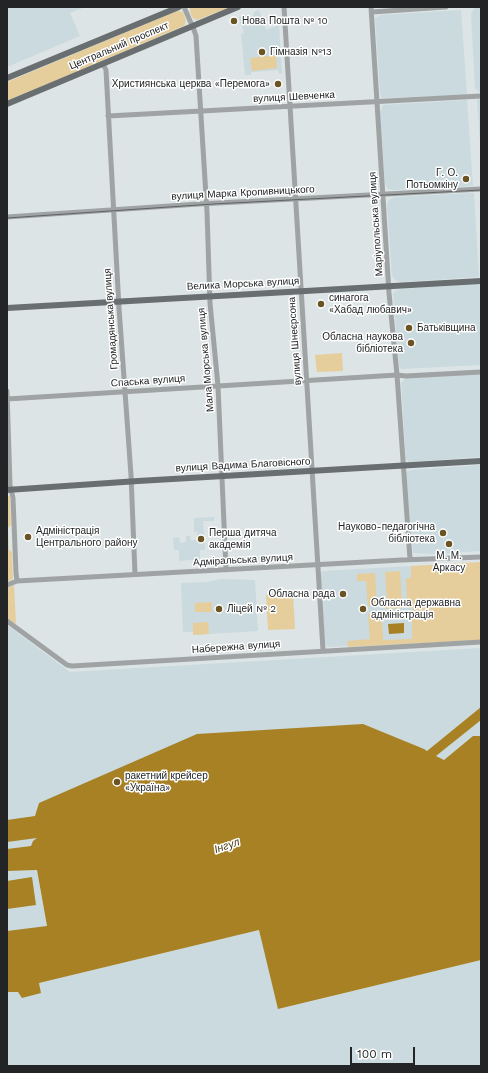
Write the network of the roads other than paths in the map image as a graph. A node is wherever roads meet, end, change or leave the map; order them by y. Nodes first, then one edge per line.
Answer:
1 (179, 7) edge
2 (184, 7) edge
3 (238, 7) edge
4 (284, 7) edge
5 (446, 7) edge
6 (372, 9) edge
7 (193, 26) junction
8 (103, 64) junction
9 (7, 78) edge
10 (481, 96) edge
11 (378, 102) junction
12 (7, 104) edge
13 (291, 106) junction
14 (200, 111) junction
15 (108, 116) junction
16 (481, 189) edge
17 (383, 194) junction
18 (296, 198) junction
19 (206, 204) junction
20 (114, 210) junction
21 (7, 217) edge
22 (481, 281) edge
23 (389, 286) junction
24 (301, 291) junction
25 (210, 296) junction
26 (118, 301) junction
27 (7, 308) edge
28 (481, 372) edge
29 (397, 375) junction
30 (307, 381) junction
31 (218, 386) junction
32 (7, 391) edge
33 (126, 391) junction
34 (7, 399) edge
35 (481, 461) edge
36 (403, 466) junction
37 (312, 471) junction
38 (222, 477) junction
39 (130, 481) junction
40 (9, 490) edge
41 (481, 557) edge
42 (410, 559) junction
43 (318, 565) junction
44 (226, 570) junction
45 (135, 574) junction
46 (17, 581) junction
47 (7, 585) edge
48 (7, 621) edge
49 (481, 642) edge
50 (324, 650) junction

1 - 9 main road, Центральний проспект
2 - 7 street, Мала Морська вулиця
3 - 7 main road, Центральний проспект
4 - 13 street, вулиця Шнеєрсона
5 - 6 street
6 - 11 street, Маріупольська вулиця
7 - 8 main road, Центральний проспект
7 - 14 street, Мала Морська вулиця
8 - 12 main road, Центральний проспект
8 - 15 street, Громадянська вулиця
10 - 11 street, вулиця Шевченка
11 - 13 street, вулиця Шевченка
11 - 17 street, Маріупольська вулиця
13 - 14 street, вулиця Шевченка
13 - 18 street, вулиця Шнеєрсона
14 - 15 street, вулиця Шевченка
14 - 19 street, Мала Морська вулиця
15 - 20 street, Громадянська вулиця
16 - 17 street, вулиця Марка Кропивницького
17 - 18 street, вулиця Марка Кропивницького
17 - 23 street, Маріупольська вулиця
18 - 19 street, вулиця Марка Кропивницького
18 - 24 street, вулиця Шнеєрсона
19 - 20 street, вулиця Марка Кропивницького
19 - 25 street, Мала Морська вулиця
20 - 21 street, вулиця Марка Кропивницького
20 - 26 street, Громадянська вулиця
22 - 23 main road, Велика Морська вулиця
23 - 24 main road, Велика Морська вулиця
23 - 29 street, Маріупольська вулиця
24 - 25 main road, Велика Морська вулиця
24 - 30 street, вулиця Шнеєрсона
25 - 26 main road, Велика Морська вулиця
25 - 31 street, Мала Морська вулиця
26 - 27 main road, Велика Морська вулиця
26 - 33 street, Громадянська вулиця
28 - 29 street, Спаська вулиця
29 - 30 street, Спаська вулиця
29 - 36 street, Маріупольська вулиця
30 - 31 street, Спаська вулиця
30 - 37 street, вулиця Шнеєрсона
31 - 33 street, Спаська вулиця
31 - 38 street, Мала Морська вулиця
32 - 34 street
33 - 34 street, Спаська вулиця
33 - 39 street, Громадянська вулиця
34 - 40 street
35 - 36 main road, вулиця Вадима Благовісного
36 - 37 main road, вулиця Вадима Благовісного
36 - 42 street, Маріупольська вулиця
37 - 38 main road, вулиця Вадима Благовісного
37 - 43 street, вулиця Шнеєрсона
38 - 39 main road, вулиця Вадима Благовісного
38 - 44 street, Мала Морська вулиця
39 - 40 main road, вулиця Вадима Благовісного
39 - 45 street, Громадянська вулиця
40 - 46 street
41 - 42 street, Адміральська вулиця
42 - 43 street, Адміральська вулиця
43 - 44 street, Адміральська вулиця
43 - 50 street, вулиця Шнеєрсона
44 - 45 street, Адміральська вулиця
45 - 46 street, Адміральська вулиця
46 - 47 street, Адміральська вулиця
48 - 50 street, Набережна вулиця
49 - 50 street, Набережна вулиця

